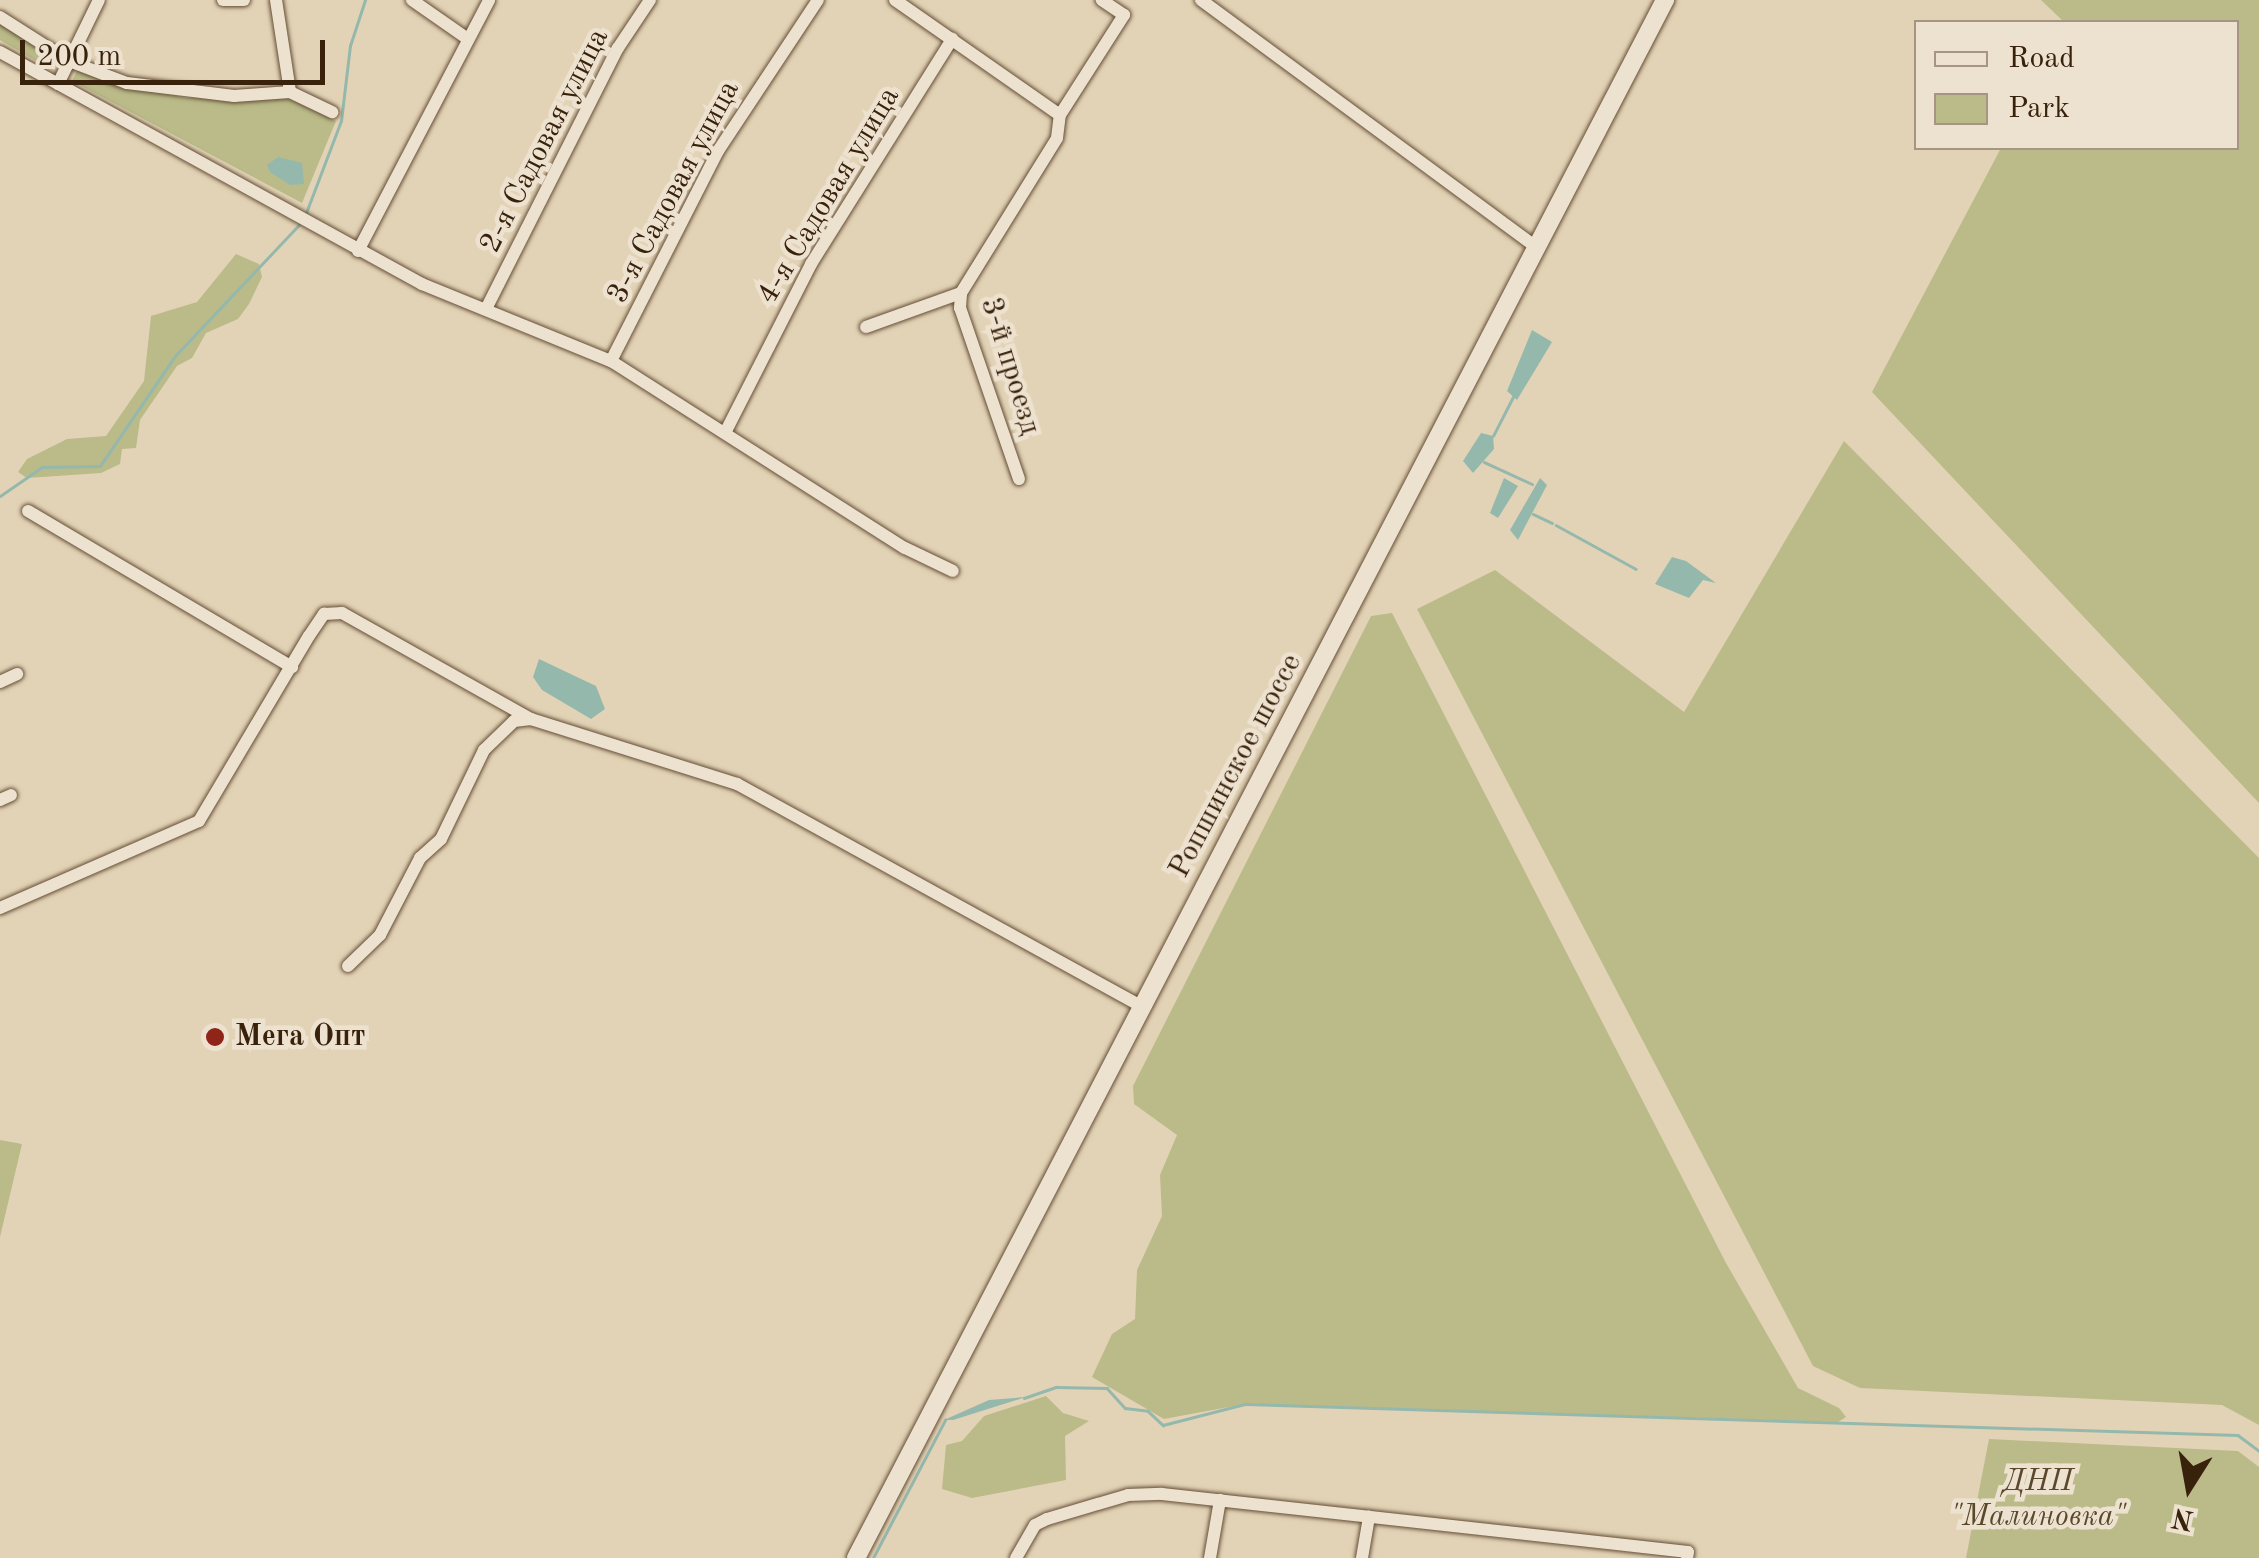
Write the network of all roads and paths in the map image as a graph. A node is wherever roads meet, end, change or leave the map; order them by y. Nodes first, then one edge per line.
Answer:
1 (99, 0) edge
2 (222, 0) edge
3 (244, 0) edge
4 (276, 0) edge
5 (412, 0) edge
6 (489, 0) edge
7 (650, 0) edge
8 (818, 0) edge
9 (895, 0) edge
10 (1102, 0) edge
11 (1201, 0) edge
12 (1665, 0) edge
13 (0, 17) edge
14 (466, 37) junction
15 (952, 40) junction
16 (0, 52) edge
17 (69, 61) junction
18 (58, 84) junction
19 (290, 92) junction
20 (332, 112) dead end
21 (1060, 115) junction
22 (1537, 248) junction
23 (358, 251) junction
24 (961, 293) junction
25 (487, 307) junction
26 (866, 327) dead end
27 (611, 361) junction
28 (726, 433) junction
29 (1019, 479) dead end
30 (28, 512) dead end
31 (953, 571) dead end
32 (292, 667) junction
33 (17, 674) dead end
34 (0, 682) edge
35 (531, 719) junction
36 (0, 908) edge
37 (348, 966) dead end
38 (1140, 1006) junction
39 (1220, 1500) junction
40 (1369, 1517) junction
41 (856, 1558) edge
42 (1016, 1558) edge
43 (1210, 1558) edge
44 (1362, 1558) edge
45 (1687, 1558) edge

1 - 17 street
2 - 3 street
4 - 19 street
5 - 14 street
6 - 14 street
7 - 25 street, 2-я Садовая улица
8 - 27 street, 3-я Садовая улица
9 - 15 street
10 - 21 street, 3-й проезд
11 - 22 street
12 - 22 main road, Ропшинское шоссе
13 - 17 street
14 - 23 street
15 - 21 street
15 - 28 street, 4-я Садовая улица
16 - 18 street
17 - 18 street
17 - 19 street
18 - 23 street
19 - 20 street
21 - 24 street, 3-й проезд
22 - 38 main road, Ропшинское шоссе
23 - 25 street
24 - 26 street
24 - 29 street, 3-й проезд
25 - 27 street
27 - 28 street
28 - 31 street
30 - 32 street
32 - 35 street
32 - 36 street
33 - 34 street
35 - 37 street
35 - 38 street
38 - 41 main road, Ропшинское шоссе
39 - 40 street
39 - 42 street
39 - 43 street
40 - 44 street
40 - 45 street

